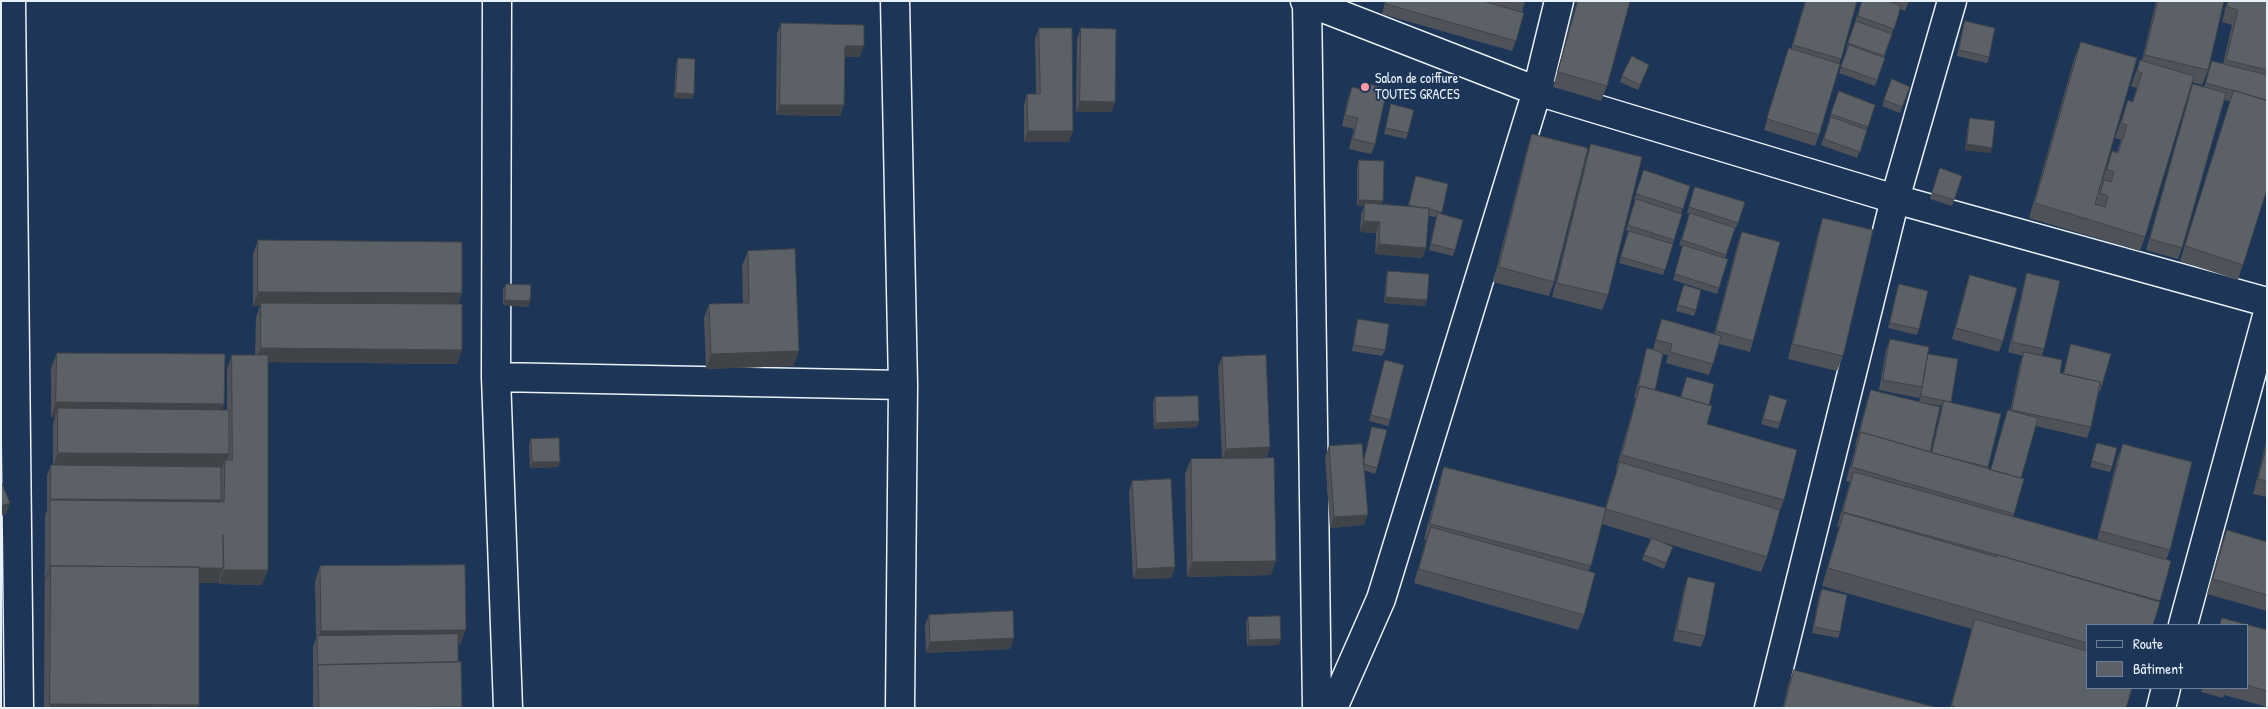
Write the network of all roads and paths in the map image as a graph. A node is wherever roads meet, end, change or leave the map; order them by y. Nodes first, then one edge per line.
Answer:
1 (11, 1) edge
2 (22, 1) edge
3 (497, 1) edge
4 (895, 1) edge
5 (1307, 1) edge
6 (1560, 1) edge
7 (1952, 1) edge
8 (1537, 91) junction
9 (1895, 199) junction
10 (2267, 302) edge
11 (2267, 316) edge
12 (496, 377) junction
13 (903, 384) junction
14 (2183, 624) edge
15 (2166, 689) edge
16 (19, 708) edge
17 (508, 708) edge
18 (900, 708) edge
19 (1317, 708) edge
20 (1333, 708) edge
21 (1769, 708) edge
22 (2161, 708) edge

1 - 2 street
1 - 16 street
3 - 12 street
4 - 13 street
5 - 8 street
5 - 19 street
6 - 8 street
7 - 9 street
8 - 9 street
8 - 20 street
9 - 10 street
9 - 21 street
11 - 14 street
12 - 13 street
12 - 17 street
13 - 18 street
15 - 22 street

